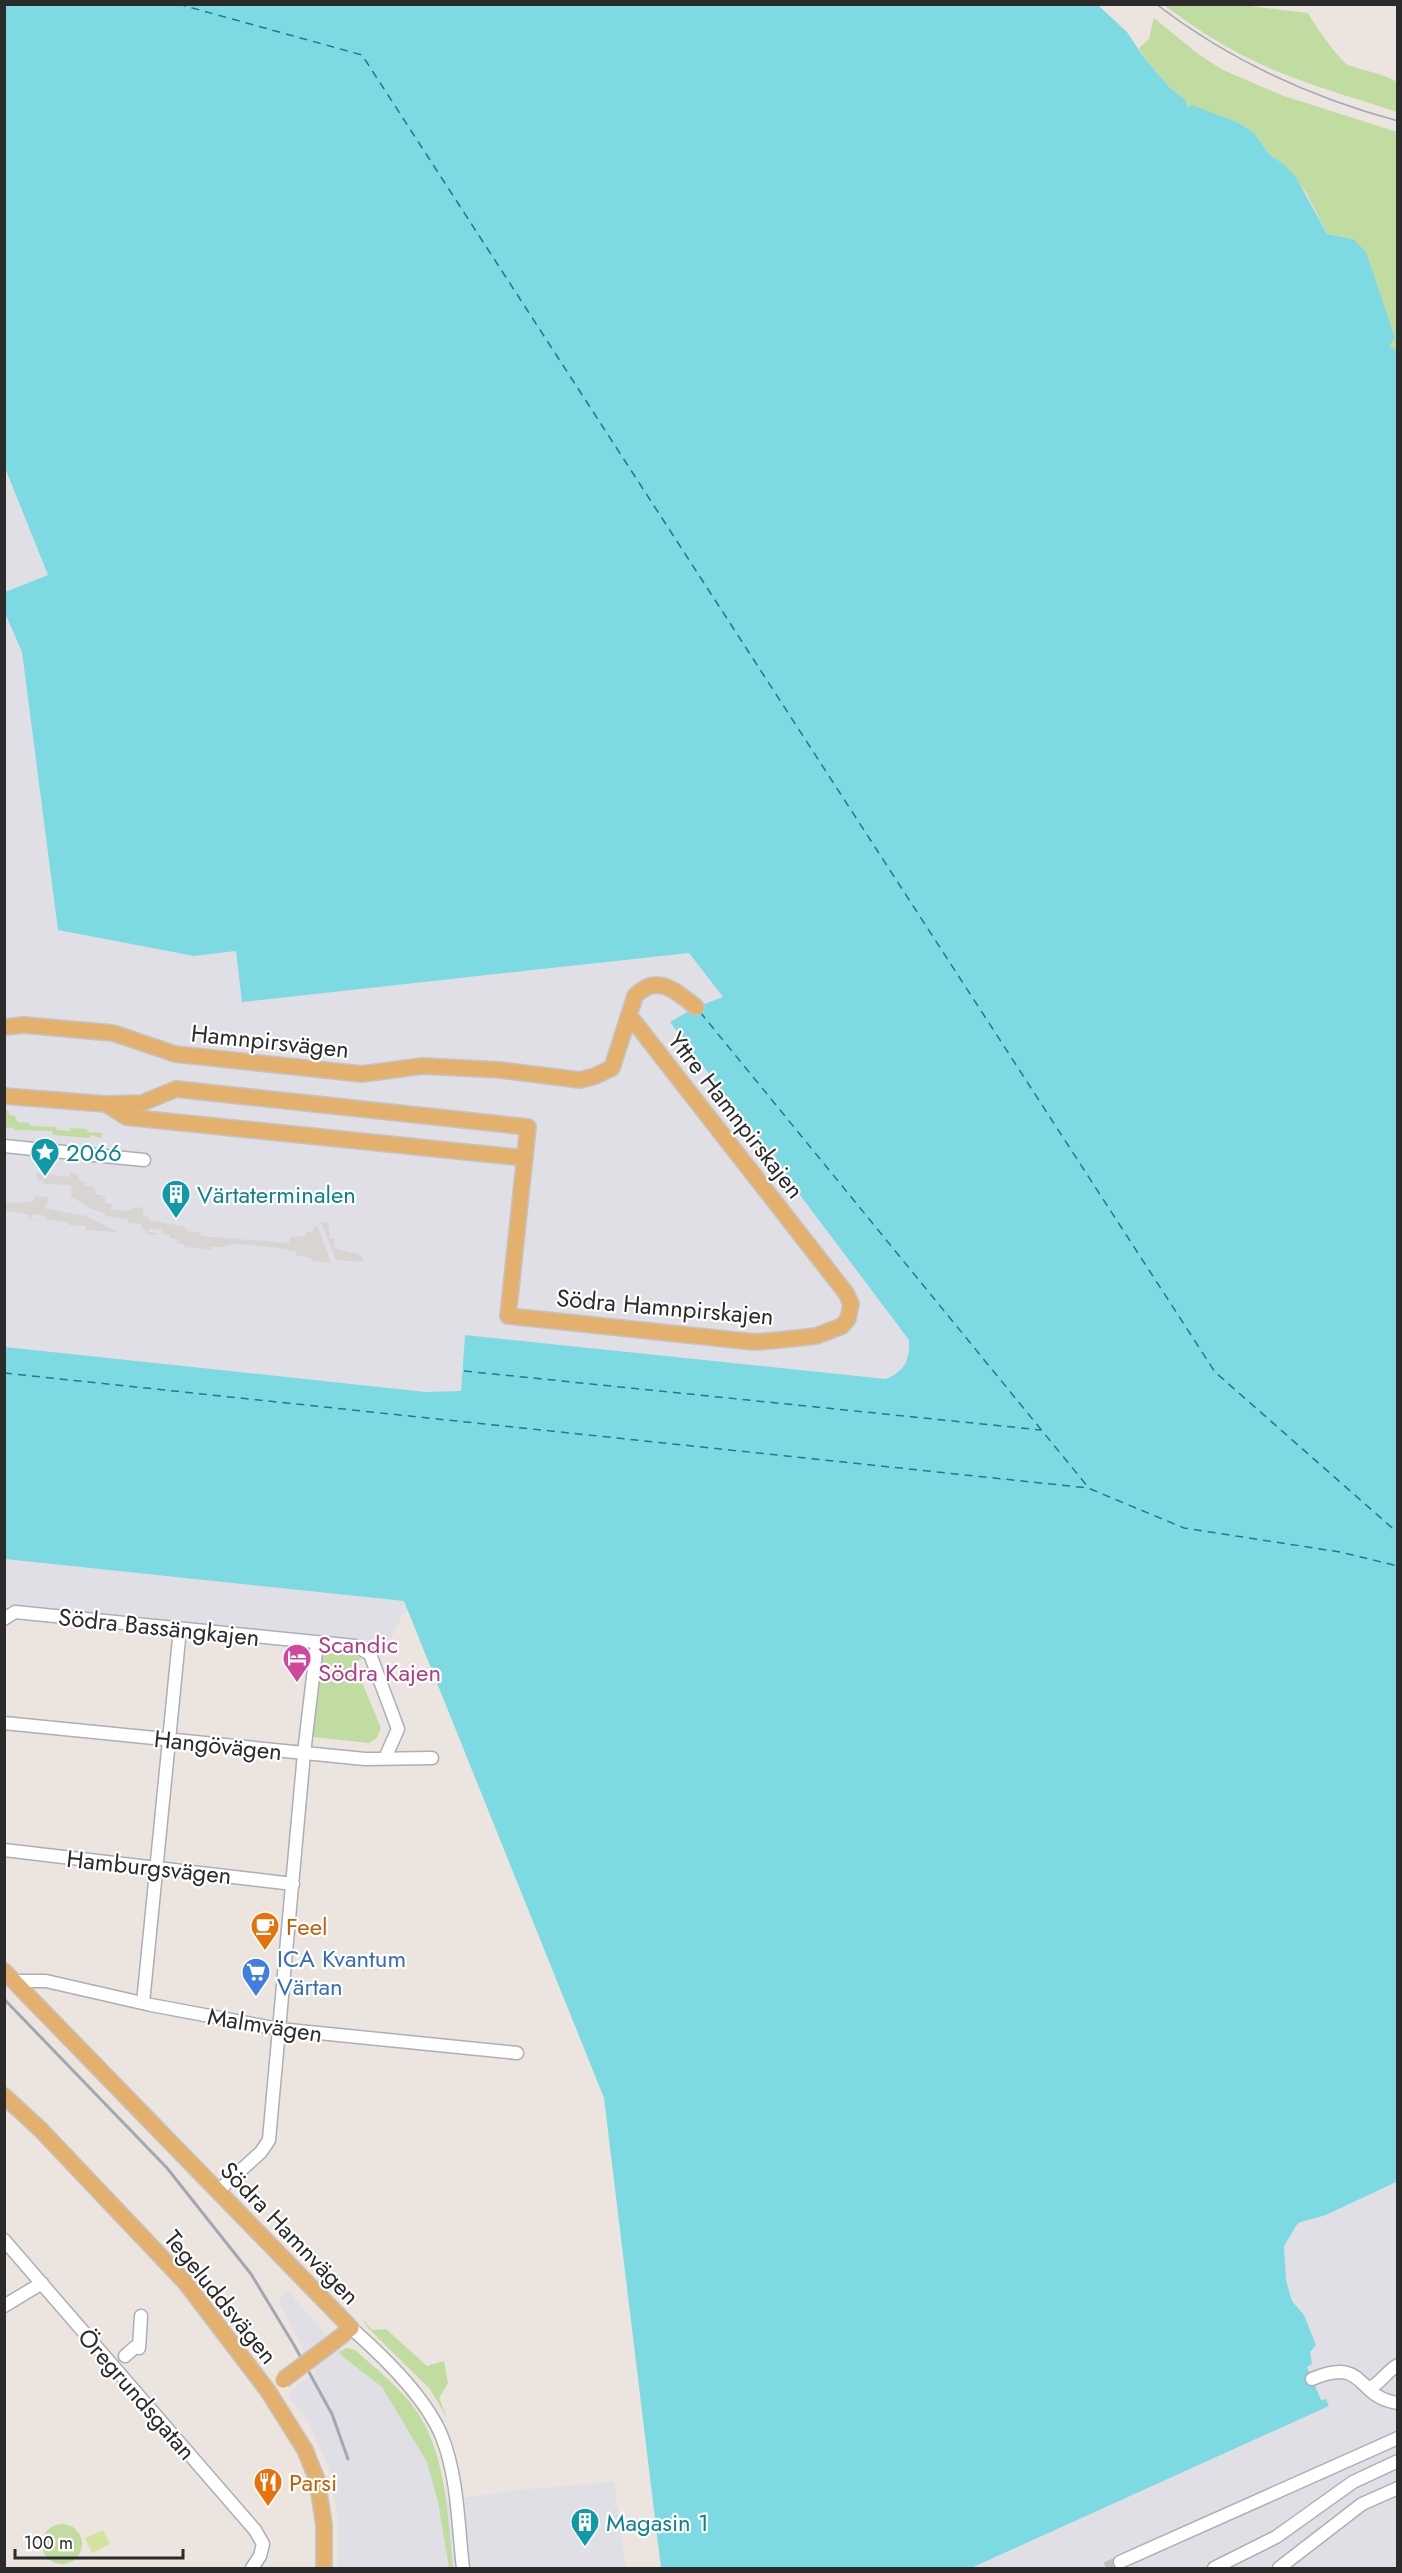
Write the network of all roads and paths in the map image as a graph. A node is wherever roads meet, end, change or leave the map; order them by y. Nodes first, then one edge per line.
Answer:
1 (696, 1007) dead end
2 (629, 1015) junction
3 (4, 1027) edge
4 (4, 1096) edge
5 (106, 1104) junction
6 (4, 1146) edge
7 (525, 1158) junction
8 (144, 1160) dead end
9 (848, 1319) joint
10 (10, 1616) edge
11 (180, 1629) junction
12 (317, 1643) junction
13 (4, 1723) edge
14 (169, 1740) junction
15 (304, 1753) junction
16 (385, 1758) junction
17 (432, 1758) dead end
18 (4, 1850) edge
19 (157, 1868) junction
20 (293, 1884) junction
21 (10, 1976) edge
22 (143, 2003) junction
23 (279, 2029) junction
24 (517, 2053) dead end
25 (4, 2096) edge
26 (218, 2191) junction
27 (4, 2240) edge
28 (42, 2283) junction
29 (4, 2306) edge
30 (141, 2316) dead end
31 (351, 2328) junction
32 (125, 2356) dead end
33 (1398, 2365) edge
34 (1312, 2379) dead end
35 (1369, 2388) junction
36 (268, 2391) junction
37 (1398, 2403) edge
38 (1398, 2438) edge
39 (1398, 2462) edge
40 (1398, 2488) edge
41 (1120, 2562) dead end
42 (252, 2568) edge
43 (324, 2568) edge
44 (463, 2568) edge
45 (1214, 2568) edge
46 (1279, 2568) edge

1 - 2 main road, Yttre Hamnpirskajen
2 - 3 main road, Hamnpirsvägen
2 - 9 main road, Yttre Hamnpirskajen
4 - 5 main road
5 - 7 main road
5 - 7 main road
6 - 8 street
7 - 9 main road, Södra Hamnpirskajen
10 - 11 street, Södra Bassängkajen
11 - 12 street, Södra Bassängkajen
11 - 14 street
12 - 15 street
12 - 16 street, Södra Bassängkajen
13 - 14 street, Hangövägen
14 - 15 street, Hangövägen
14 - 19 street
15 - 16 street, Hangövägen
15 - 20 street
16 - 17 street, Hangövägen
18 - 19 street, Hamburgsvägen
19 - 20 street, Hamburgsvägen
19 - 22 street
20 - 23 street
21 - 22 street, Malmvägen
21 - 26 main road, Södra Hamnvägen
22 - 23 street, Malmvägen
23 - 24 street, Malmvägen
23 - 26 street
25 - 36 main road, Tegeluddsvägen
26 - 31 main road, Södra Hamnvägen
27 - 28 street, Öregrundsgatan
28 - 29 street
28 - 42 street, Öregrundsgatan
30 - 32 street
31 - 36 main road, bridge
31 - 44 street, Södra Hamnvägen
33 - 35 street
34 - 35 street
35 - 37 street
36 - 43 main road, Tegeluddsvägen
38 - 41 street
39 - 45 street
40 - 46 street

